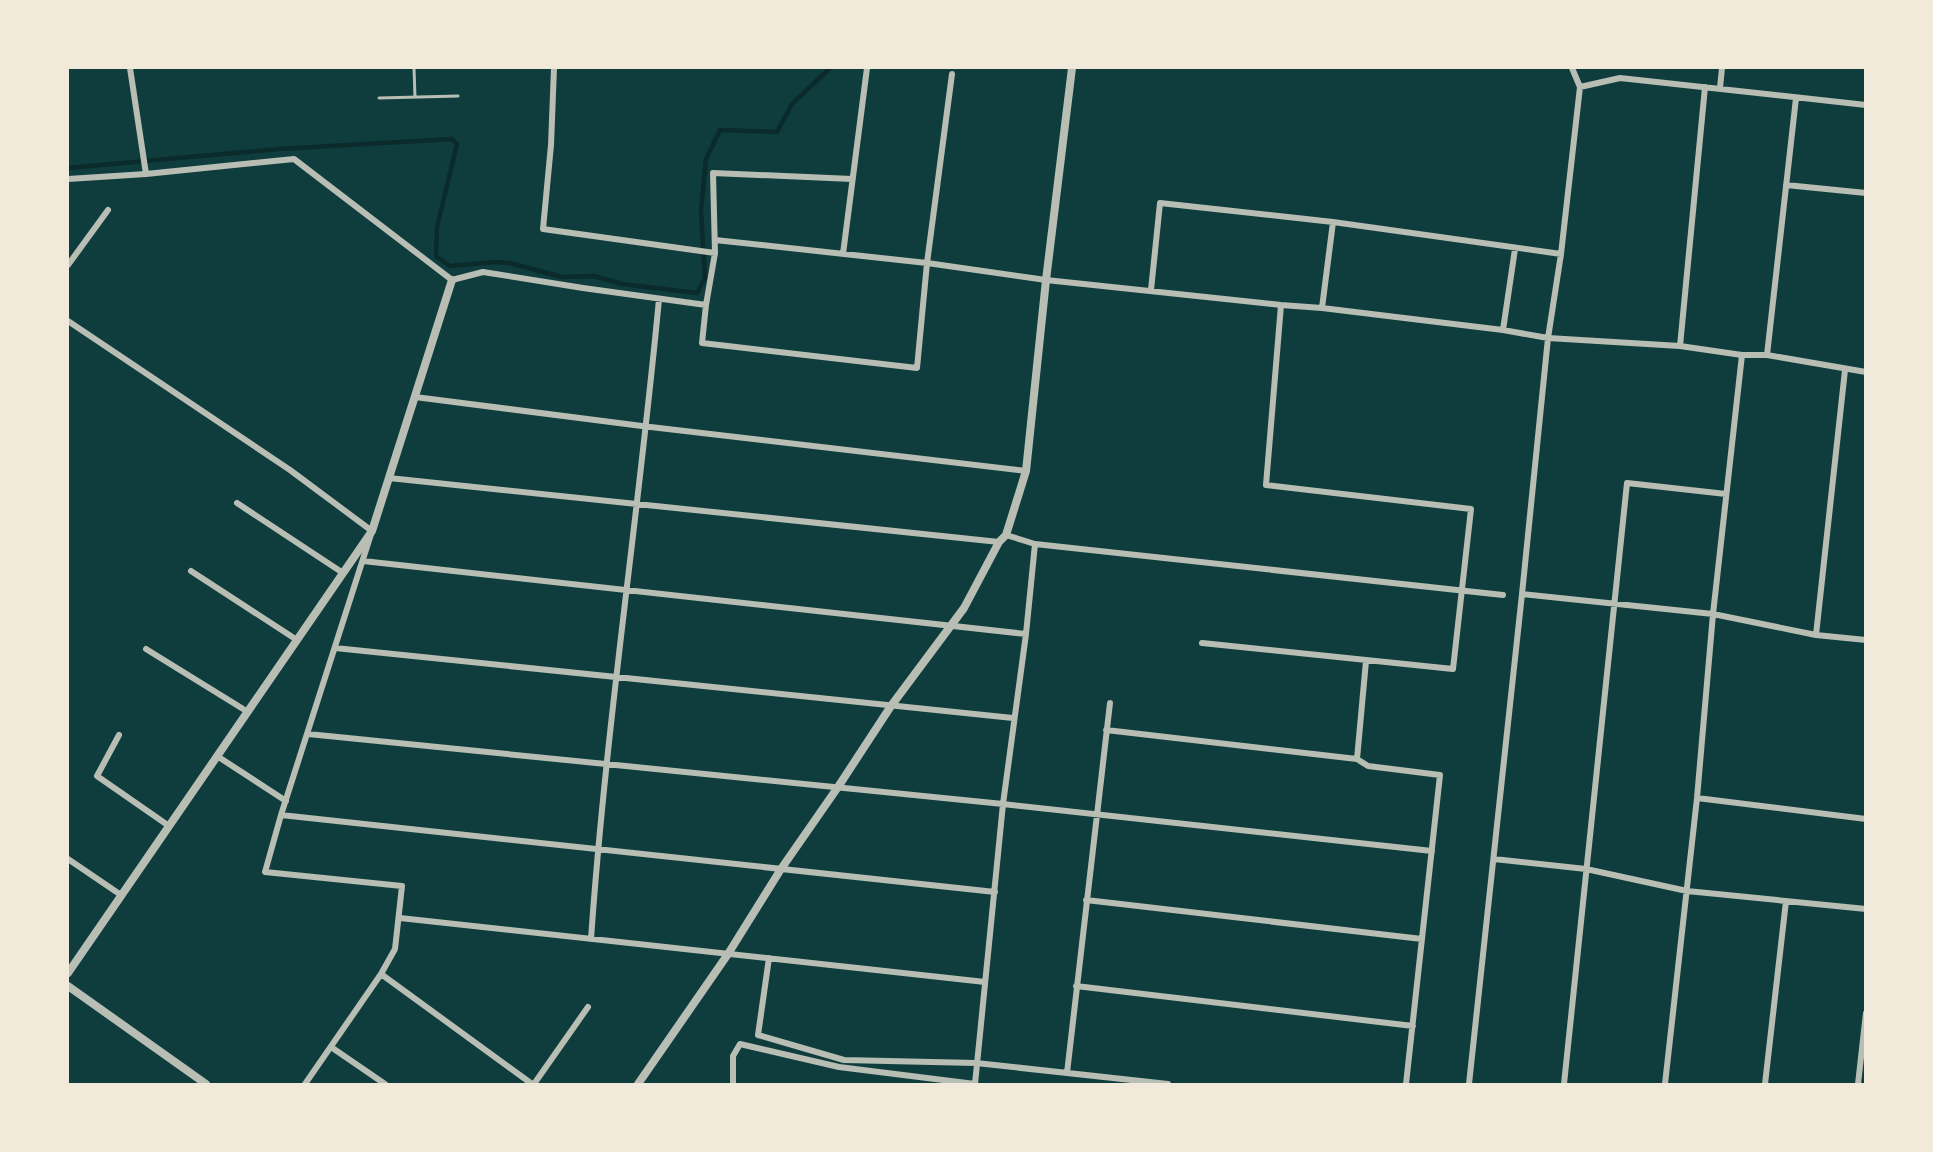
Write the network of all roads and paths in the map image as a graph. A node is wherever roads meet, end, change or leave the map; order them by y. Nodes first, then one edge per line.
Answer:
1 (130, 68) edge
2 (414, 68) edge
3 (554, 68) edge
4 (867, 68) edge
5 (1072, 68) edge
6 (1572, 68) edge
7 (1722, 68) edge
8 (952, 74) dead end
9 (1580, 87) junction
10 (1705, 87) junction
11 (1720, 88) junction
12 (458, 96) dead end
13 (379, 98) dead end
14 (415, 98) junction
15 (1796, 98) junction
16 (1866, 105) edge
17 (146, 174) junction
18 (68, 179) edge
19 (852, 179) junction
20 (1786, 185) junction
21 (1866, 193) edge
22 (108, 210) dead end
23 (1333, 222) junction
24 (715, 240) junction
25 (1515, 249) junction
26 (715, 254) junction
27 (843, 254) junction
28 (1561, 254) junction
29 (927, 263) junction
30 (68, 265) edge
31 (452, 280) junction
32 (1046, 280) junction
33 (1151, 290) junction
34 (659, 299) junction
35 (706, 304) junction
36 (1281, 305) junction
37 (1322, 308) junction
38 (68, 321) edge
39 (1503, 330) junction
40 (1548, 338) junction
41 (1680, 346) junction
42 (1742, 354) junction
43 (1767, 356) junction
44 (1845, 370) junction
45 (1866, 372) edge
46 (415, 397) junction
47 (647, 427) junction
48 (1026, 471) junction
49 (389, 478) junction
50 (1726, 494) junction
51 (237, 503) dead end
52 (638, 504) junction
53 (372, 531) junction
54 (1006, 535) junction
55 (999, 542) junction
56 (1035, 544) junction
57 (363, 561) junction
58 (191, 572) dead end
59 (343, 573) junction
60 (628, 590) junction
61 (1461, 591) junction
62 (1522, 594) junction
63 (1503, 595) dead end
64 (1614, 604) junction
65 (1713, 614) junction
66 (949, 626) junction
67 (1026, 634) junction
68 (1816, 634) junction
69 (297, 640) junction
70 (1866, 640) edge
71 (1202, 643) dead end
72 (335, 648) junction
73 (146, 649) dead end
74 (1366, 661) junction
75 (618, 677) junction
76 (1110, 703) dead end
77 (891, 706) junction
78 (248, 712) junction
79 (1013, 718) junction
80 (1106, 730) junction
81 (308, 734) junction
82 (119, 735) dead end
83 (217, 756) junction
84 (1357, 759) junction
85 (608, 764) junction
86 (838, 787) junction
87 (1697, 798) junction
88 (286, 801) junction
89 (1003, 804) junction
90 (281, 815) junction
91 (1095, 815) junction
92 (1866, 819) edge
93 (169, 826) junction
94 (597, 849) junction
95 (1432, 852) junction
96 (68, 859) edge
97 (1494, 859) junction
98 (781, 869) junction
99 (1586, 869) junction
100 (1687, 891) junction
101 (995, 892) junction
102 (121, 895) junction
103 (1086, 900) junction
104 (1786, 901) junction
105 (1866, 909) edge
106 (400, 918) junction
107 (591, 939) junction
108 (1422, 939) junction
109 (728, 954) junction
110 (768, 958) junction
111 (68, 973) edge
112 (381, 974) junction
113 (985, 982) junction
114 (68, 986) edge
115 (1076, 986) junction
116 (588, 1008) dead end
117 (1866, 1013) edge
118 (1413, 1026) junction
119 (331, 1047) junction
120 (976, 1063) junction
121 (1067, 1073) junction
122 (206, 1084) edge
123 (305, 1084) edge
124 (385, 1084) edge
125 (533, 1084) edge
126 (638, 1084) edge
127 (733, 1084) edge
128 (975, 1084) edge
129 (1167, 1084) edge
130 (1406, 1084) edge
131 (1469, 1084) edge
132 (1564, 1084) edge
133 (1665, 1084) edge
134 (1765, 1084) edge
135 (1858, 1084) edge

1 - 17 street
2 - 14 lane
3 - 26 street
4 - 19 street
5 - 32 street
6 - 9 street
7 - 11 street
8 - 29 street
9 - 10 street
9 - 28 street
10 - 11 street
10 - 41 street
11 - 15 street
12 - 14 lane
13 - 14 lane
15 - 16 street
15 - 20 street
17 - 18 street
17 - 31 street
19 - 24 street
19 - 27 street
20 - 21 street
20 - 43 street
22 - 30 street
23 - 25 street
23 - 33 street
23 - 37 street
24 - 26 street
24 - 27 street
25 - 28 street
25 - 39 street
26 - 35 street
27 - 29 street
28 - 40 street
29 - 32 street
29 - 35 street
31 - 34 street
31 - 46 street
32 - 33 street
32 - 48 street
33 - 36 street
34 - 35 street
34 - 47 street
36 - 37 street
36 - 61 street
37 - 39 street
38 - 53 street
39 - 40 street
40 - 41 street
40 - 62 street
41 - 42 street
42 - 43 street
42 - 50 street
43 - 44 street
44 - 45 street
44 - 68 street
46 - 47 street
46 - 49 street
47 - 48 street
47 - 52 street
48 - 54 street
49 - 52 street
49 - 53 street
50 - 64 street
50 - 65 street
51 - 59 street
52 - 55 street
52 - 60 street
53 - 57 street
53 - 59 street
54 - 55 street
54 - 56 street
55 - 66 street
56 - 61 street
56 - 67 street
57 - 60 street
57 - 72 street
58 - 69 street
59 - 69 street
60 - 66 street
60 - 75 street
61 - 63 street
61 - 74 street
62 - 64 street
62 - 97 street
64 - 65 street
64 - 99 street
65 - 68 street
65 - 87 street
66 - 67 street
66 - 77 street
67 - 79 street
68 - 70 street
69 - 78 street
71 - 74 street
72 - 75 street
72 - 81 street
73 - 78 street
74 - 84 street
75 - 77 street
75 - 85 street
76 - 80 street
77 - 79 street
77 - 86 street
78 - 83 street
79 - 89 street
80 - 84 street
80 - 91 street
81 - 85 street
81 - 88 street
82 - 93 street
83 - 88 street
83 - 93 street
84 - 95 street
85 - 86 street
85 - 94 street
86 - 89 street
86 - 98 street
87 - 92 street
87 - 100 street
88 - 90 street
89 - 91 street
89 - 101 street
90 - 94 street
90 - 106 street
91 - 95 street
91 - 103 street
93 - 102 street
94 - 98 street
94 - 107 street
95 - 108 street
96 - 102 street
97 - 99 street
97 - 131 street
98 - 101 street
98 - 109 street
99 - 100 street
99 - 132 street
100 - 104 street
100 - 133 street
101 - 113 street
102 - 111 street
103 - 108 street
103 - 115 street
104 - 105 street
104 - 134 street
106 - 107 street
106 - 112 street
107 - 109 street
108 - 118 street
109 - 110 street
109 - 126 street
110 - 113 street
110 - 120 street
112 - 119 street
112 - 125 street
113 - 120 street
114 - 122 street
115 - 118 street
115 - 121 street
116 - 125 street
117 - 135 street
118 - 130 street
119 - 123 street
119 - 124 street
120 - 121 street
120 - 128 street
121 - 129 street
127 - 128 street

